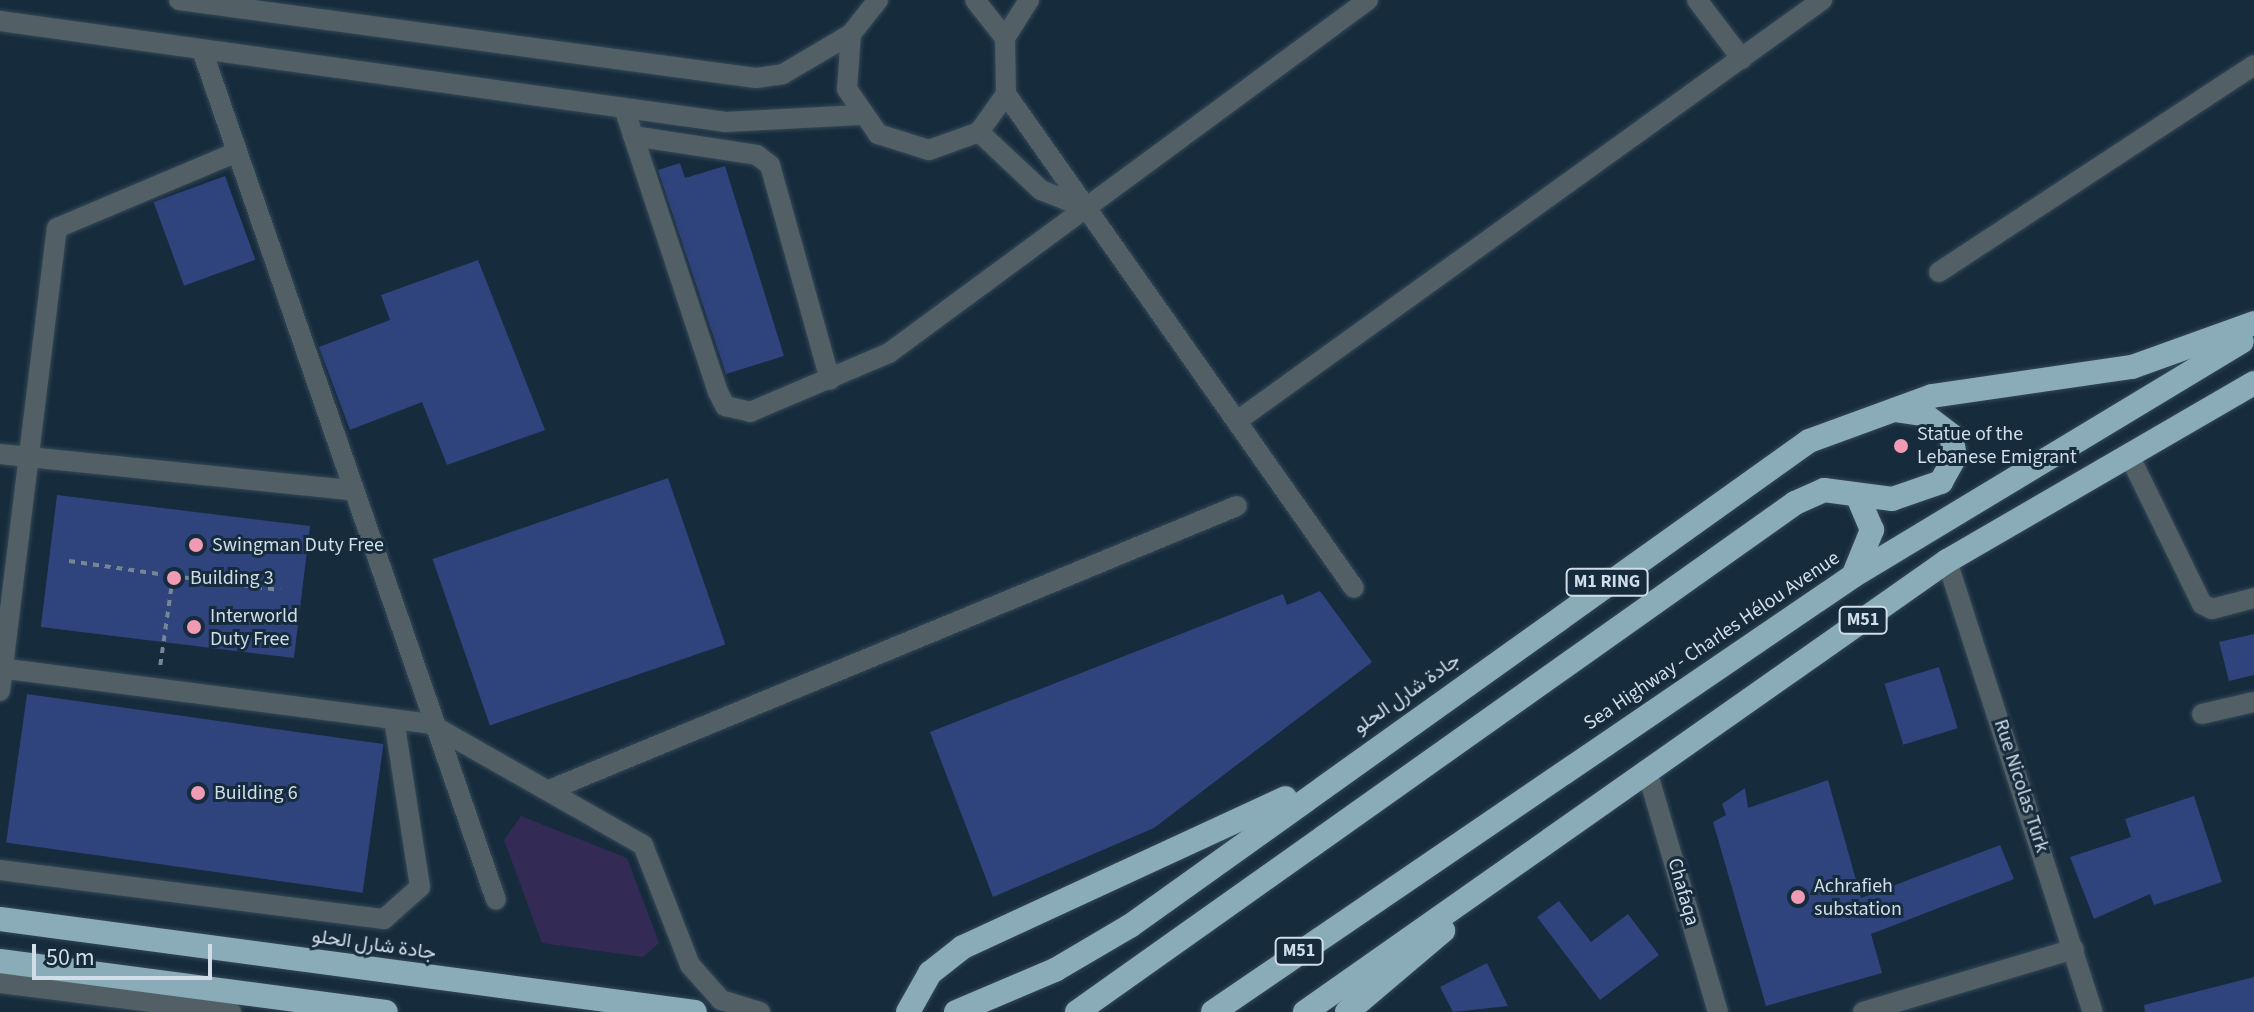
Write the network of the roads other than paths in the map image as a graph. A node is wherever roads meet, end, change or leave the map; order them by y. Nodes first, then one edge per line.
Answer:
1 (179, 0) edge
2 (878, 0) edge
3 (1029, 0) edge
4 (1368, 0) edge
5 (1697, 0) edge
6 (1822, 0) edge
7 (979, 1) edge
8 (0, 21) edge
9 (851, 34) junction
10 (1005, 38) junction
11 (202, 50) junction
12 (1742, 59) junction
13 (2254, 65) edge
14 (1006, 94) junction
15 (624, 108) junction
16 (860, 115) junction
17 (979, 132) junction
18 (633, 136) junction
19 (237, 152) junction
20 (1081, 206) junction
21 (1939, 272) dead end
22 (2254, 323) edge
23 (2254, 334) edge
24 (830, 380) junction
25 (2254, 383) edge
26 (1883, 410) junction
27 (1237, 421) junction
28 (0, 454) edge
29 (2129, 455) junction
30 (30, 458) junction
31 (351, 490) junction
32 (1859, 500) junction
33 (1237, 506) dead end
34 (1947, 561) junction
35 (1853, 576) junction
36 (1354, 588) dead end
37 (2254, 598) edge
38 (2, 668) edge
39 (0, 691) edge
40 (2254, 702) edge
41 (2202, 714) dead end
42 (394, 720) junction
43 (430, 724) junction
44 (1340, 771) junction
45 (1647, 771) junction
46 (552, 789) junction
47 (0, 870) edge
48 (1490, 883) junction
49 (496, 900) dead end
50 (0, 919) edge
51 (2074, 949) junction
52 (0, 961) edge
53 (0, 983) edge
54 (231, 1012) edge
55 (386, 1012) edge
56 (695, 1012) edge
57 (760, 1012) edge
58 (908, 1012) edge
59 (956, 1012) edge
60 (1077, 1012) edge
61 (1213, 1012) edge
62 (1305, 1012) edge
63 (1347, 1012) edge
64 (1718, 1012) edge
65 (1863, 1012) edge
66 (2093, 1012) edge

1 - 9 street
2 - 9 street
3 - 10 street
4 - 20 street
5 - 12 street
6 - 12 street
7 - 10 street
8 - 11 street
9 - 16 street
10 - 14 street
11 - 15 street
11 - 19 street
12 - 27 street
13 - 21 street
14 - 17 street
14 - 20 street
15 - 16 street
15 - 18 street
16 - 17 street
17 - 20 street
18 - 24 street
18 - 24 street
19 - 30 street
19 - 31 street
20 - 24 street
20 - 27 street
22 - 26 highway, M1 RING
23 - 35 highway, Sea Highway - Charles Hélou Avenue / M51
25 - 29 highway, M51
26 - 32 highway
26 - 44 highway, جادة شارل الحلو / M1 RING
27 - 36 street
28 - 30 street
29 - 34 highway, M51
29 - 37 street
30 - 31 street
30 - 38 street
31 - 43 street
32 - 35 highway
32 - 60 highway
33 - 46 street
34 - 45 highway, M51
34 - 51 street, Rue Nicolas Turk
35 - 61 highway, Sea Highway - Charles Hélou Avenue / M51
38 - 39 street
38 - 42 street
40 - 41 street
42 - 43 street
42 - 47 street
43 - 46 street
43 - 49 street
44 - 58 highway
44 - 59 highway, جادة شارل الحلو / M1 RING
45 - 48 highway, M51
45 - 64 street, Chafaqa
46 - 57 street
48 - 62 highway, M51
48 - 63 highway
50 - 56 highway, جادة شارل الحلو
51 - 65 street
51 - 66 street, Rue Nicolas Turk
52 - 55 highway
53 - 54 street

